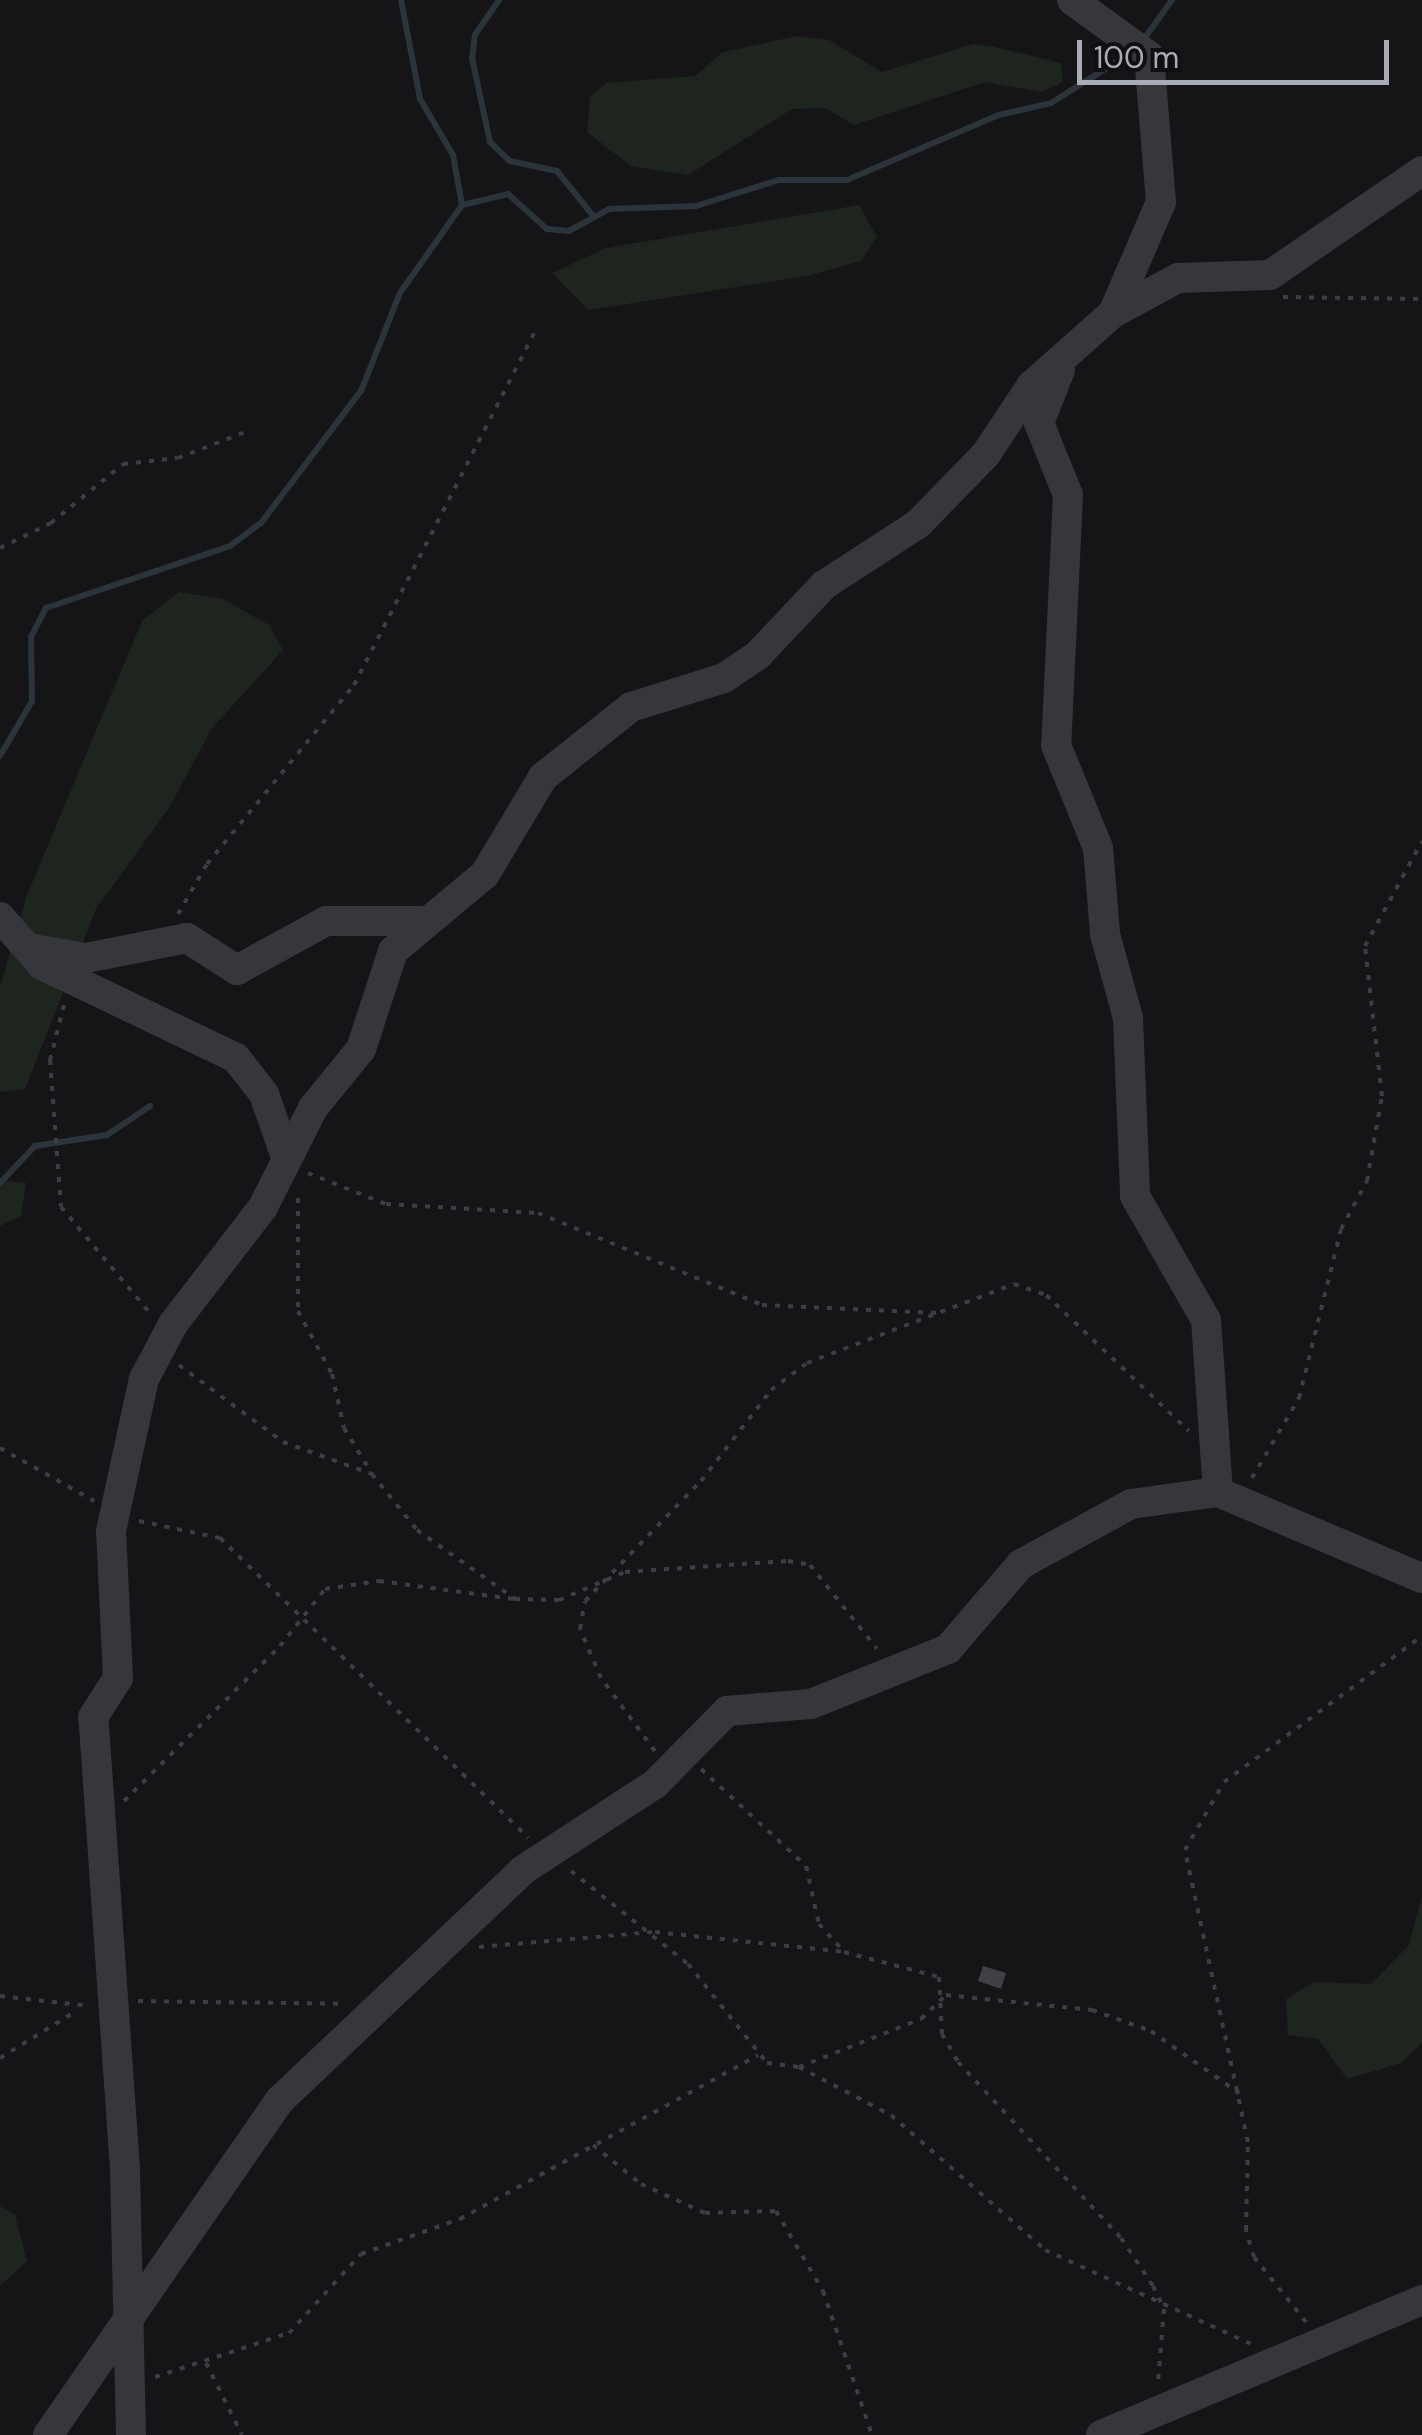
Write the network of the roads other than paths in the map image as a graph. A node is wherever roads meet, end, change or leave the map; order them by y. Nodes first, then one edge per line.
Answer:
1 (1072, 0) edge
2 (1422, 171) edge
3 (1113, 313) junction
4 (1068, 354) junction
5 (0, 916) edge
6 (420, 921) junction
7 (28, 948) junction
8 (286, 1157) junction
9 (1218, 1492) junction
10 (1422, 1578) edge
11 (1422, 2300) edge
12 (125, 2321) junction
13 (48, 2435) edge
14 (131, 2435) edge
15 (1101, 2435) edge

1 - 3 street
2 - 3 street
3 - 4 street
4 - 6 street
4 - 9 street
5 - 7 street
6 - 7 street
6 - 8 street
7 - 8 street
8 - 12 street
9 - 10 street
9 - 12 street
11 - 15 street
12 - 13 street
12 - 14 street

